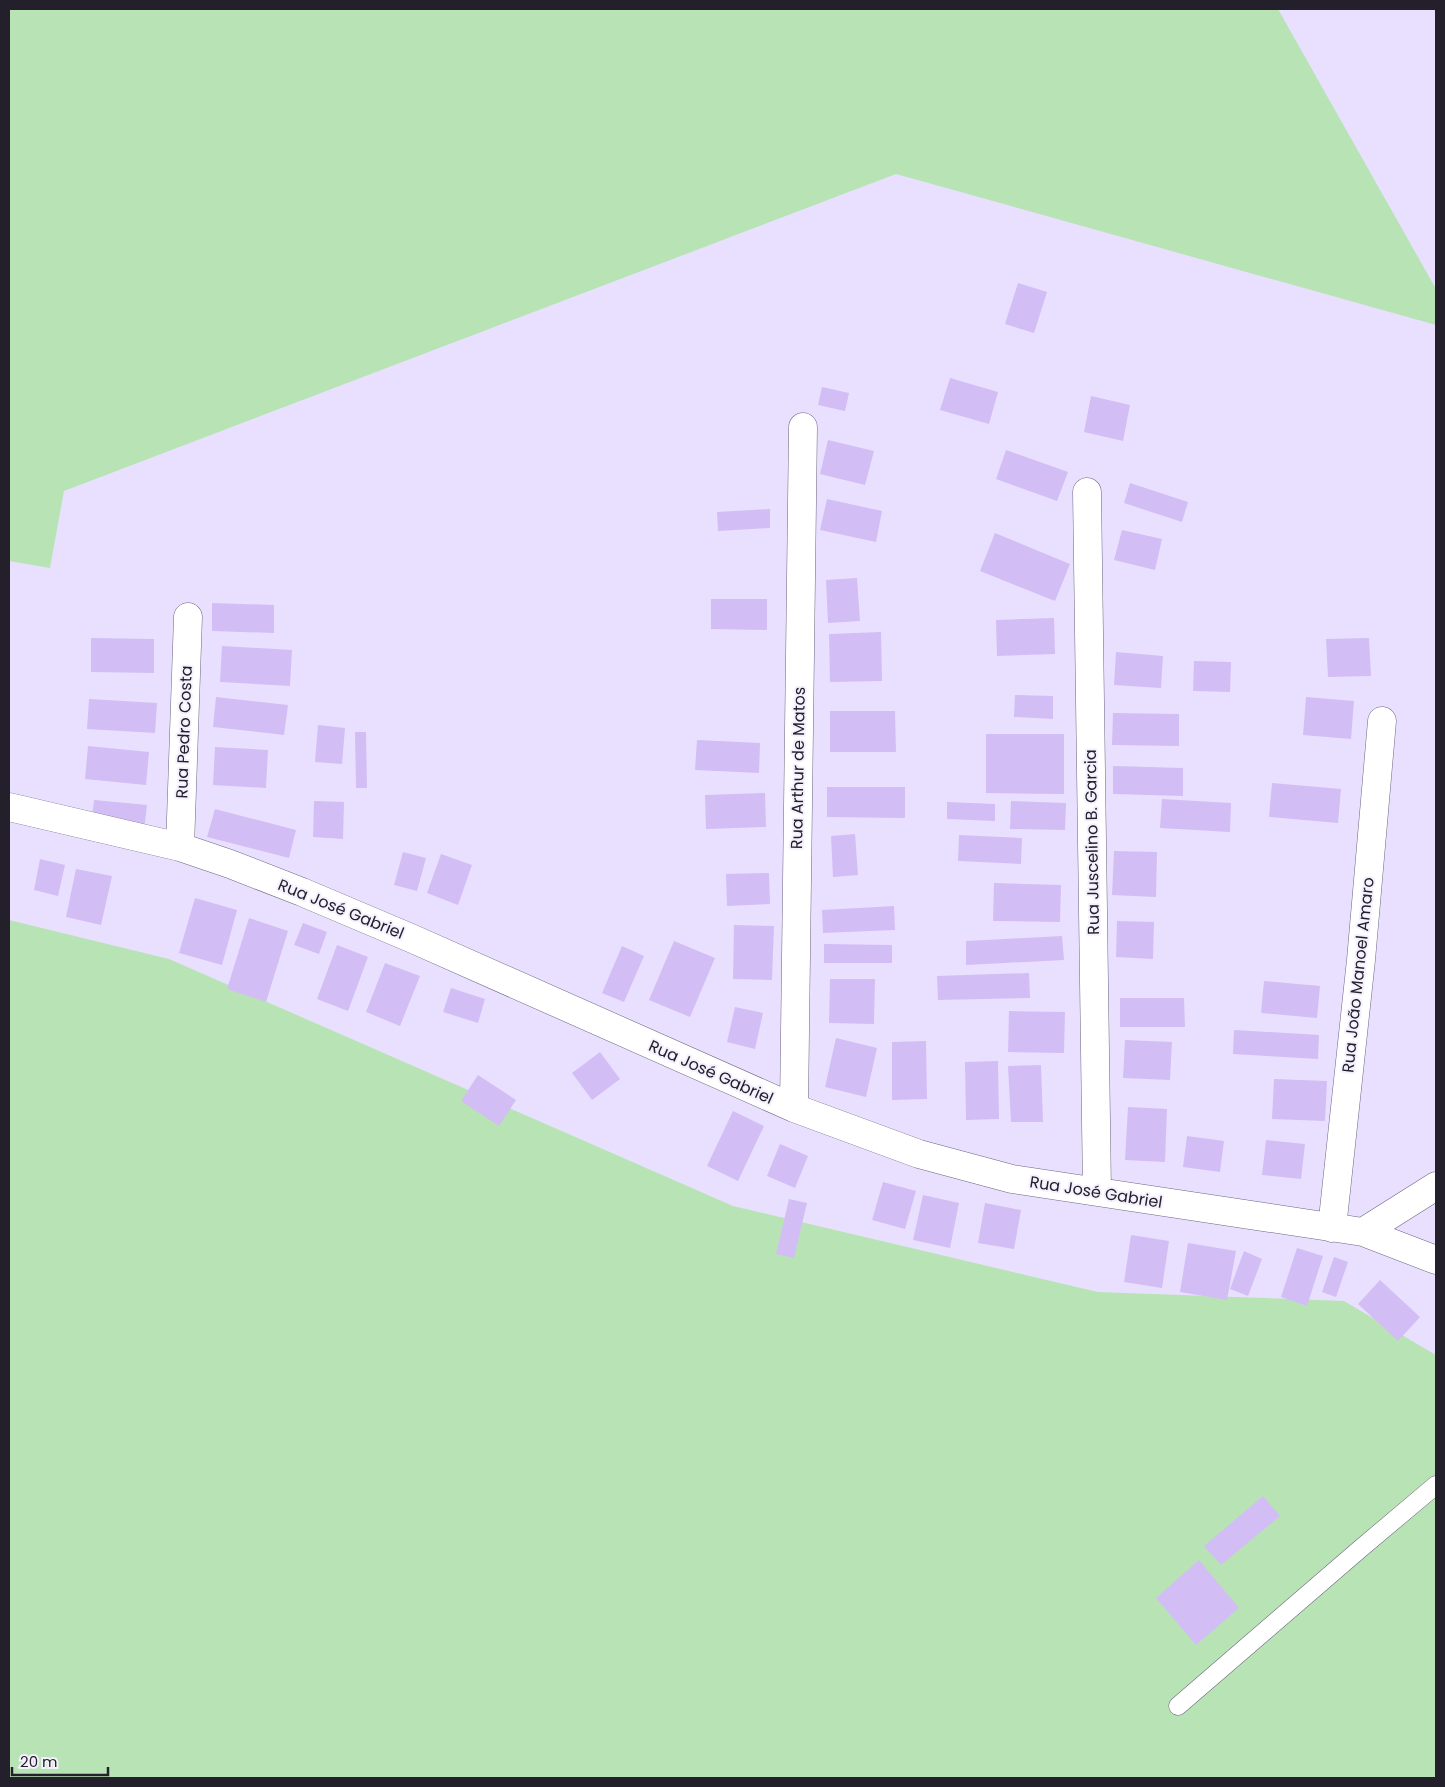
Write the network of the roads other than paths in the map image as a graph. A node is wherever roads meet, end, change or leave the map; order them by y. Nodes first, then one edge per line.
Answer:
1 (803, 427) dead end
2 (1087, 492) dead end
3 (188, 617) dead end
4 (1382, 722) dead end
5 (9, 807) edge
6 (180, 847) junction
7 (794, 1108) junction
8 (1436, 1186) edge
9 (1098, 1191) junction
10 (1332, 1228) junction
11 (1363, 1232) junction
12 (1436, 1260) edge
13 (1436, 1486) edge
14 (1178, 1706) dead end

1 - 7 street, Rua Arthur de Matos
2 - 9 street, Rua Juscelino B. Garcia
3 - 6 street, Rua Pedro Costa
4 - 10 street, Rua João Manoel Amaro
5 - 6 street, Rua José Gabriel
6 - 7 street, Rua José Gabriel
7 - 9 street, Rua José Gabriel
8 - 11 street
9 - 10 street, Rua José Gabriel
10 - 11 street, Rua José Gabriel
11 - 12 street, Rua José Gabriel
13 - 14 lane

